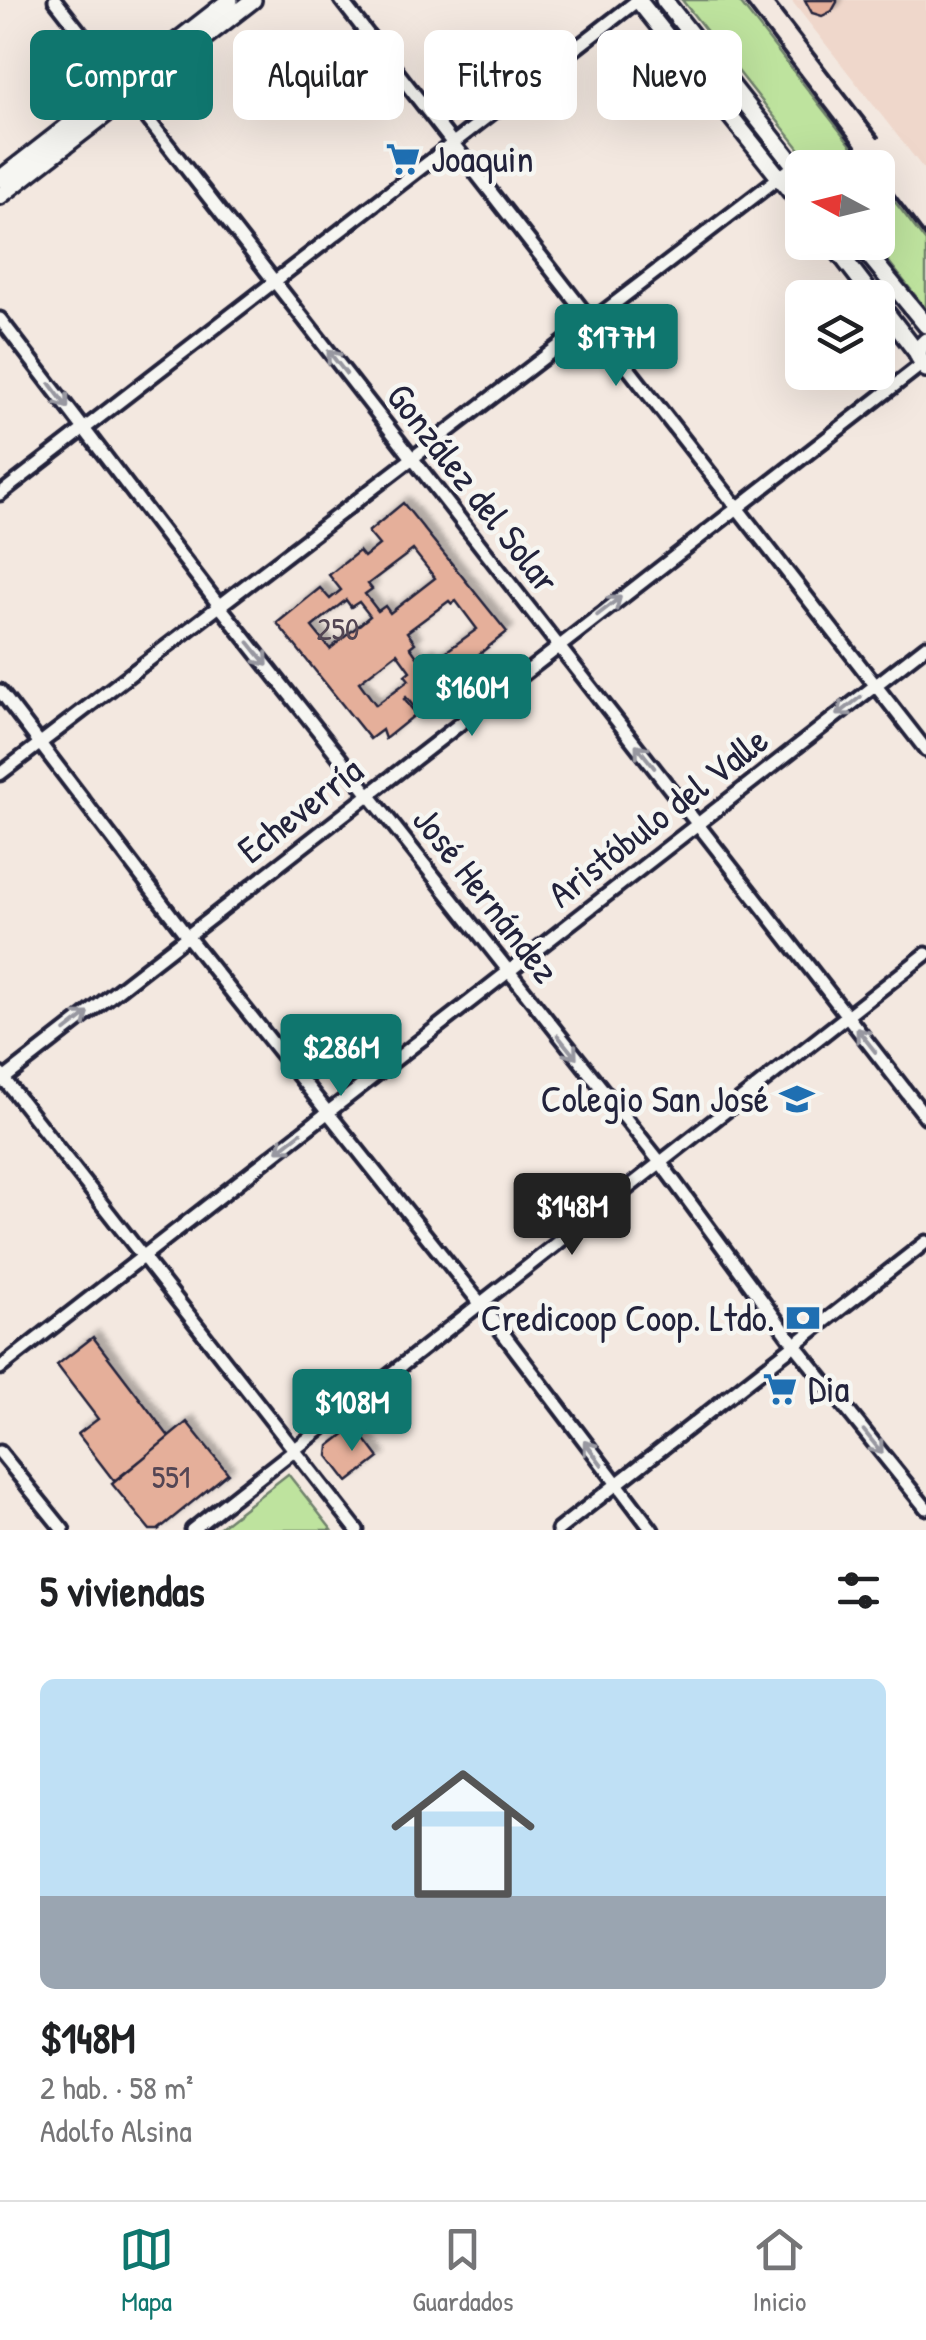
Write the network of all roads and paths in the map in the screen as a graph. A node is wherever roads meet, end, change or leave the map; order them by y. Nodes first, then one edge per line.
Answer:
1 (55, 0) edge
2 (230, 0) edge
3 (252, 0) edge
4 (341, 0) edge
5 (638, 0) edge
6 (664, 0) edge
7 (78, 30) edge
8 (195, 30) edge
9 (210, 30) edge
10 (82, 120) edge
11 (90, 120) edge
12 (148, 120) edge
13 (453, 144) junction
14 (785, 154) edge
15 (785, 175) edge
16 (780, 177) junction
17 (0, 178) edge
18 (785, 184) edge
19 (0, 196) edge
20 (845, 260) edge
21 (873, 260) edge
22 (860, 280) edge
23 (274, 282) junction
24 (0, 319) edge
25 (590, 322) junction
26 (895, 323) edge
27 (926, 325) edge
28 (923, 357) edge
29 (84, 429) junction
30 (413, 460) junction
31 (0, 494) edge
32 (734, 508) junction
33 (218, 604) junction
34 (558, 646) junction
35 (926, 646) edge
36 (875, 686) junction
37 (0, 691) edge
38 (40, 742) junction
39 (926, 750) edge
40 (0, 774) edge
41 (369, 793) junction
42 (698, 824) junction
43 (187, 936) junction
44 (926, 954) edge
45 (507, 972) junction
46 (847, 1016) junction
47 (1, 1078) edge
48 (326, 1113) junction
49 (926, 1117) edge
50 (660, 1162) junction
51 (926, 1242) edge
52 (142, 1257) junction
53 (480, 1304) junction
54 (795, 1345) junction
55 (0, 1368) edge
56 (293, 1450) junction
57 (0, 1452) edge
58 (617, 1484) junction
59 (926, 1508) edge
60 (63, 1530) edge
61 (192, 1530) edge
62 (358, 1530) edge
63 (558, 1530) edge
64 (652, 1530) edge

1 - 7 street, González del Solar
2 - 8 main road
3 - 9 main road
4 - 13 street
5 - 13 street
5 - 16 main road
6 - 14 main road
10 - 17 main road
11 - 19 main road
12 - 23 street, González del Solar
13 - 23 street
13 - 25 street
15 - 16 street
16 - 18 main road
16 - 25 street
20 - 22 main road
21 - 27 main road
23 - 29 street
30 -> 23 street, González del Solar
24 -> 29 street, José Hernández
25 - 30 street
25 - 32 street
26 - 28 main road
28 - 32 street, Echeverría
29 - 31 street
29 - 33 street, José Hernández
30 - 33 street
30 - 34 street, González del Solar
34 -> 32 street, Echeverría
32 - 36 street
33 - 38 street
33 -> 41 street, José Hernández
34 - 41 street, Echeverría
42 -> 34 street, González del Solar
35 - 36 street, Aristóbulo del Valle
36 - 39 street
36 -> 42 street, Aristóbulo del Valle
37 - 38 street
38 - 40 street
38 - 43 street
41 - 43 street, Echeverría
41 - 45 street, José Hernández
42 - 45 street, Aristóbulo del Valle
42 - 46 street, González del Solar
47 -> 43 street, Echeverría
43 - 48 street
44 - 46 street
45 - 48 street, Aristóbulo del Valle
45 -> 50 street, José Hernández
49 -> 46 street, González del Solar
46 - 50 street
47 - 52 street
48 -> 52 street, Aristóbulo del Valle
48 - 53 street
50 - 53 street
50 - 54 street, José Hernández
51 - 54 street
52 - 55 street, Aristóbulo del Valle
52 - 56 street
53 - 56 street
58 -> 53 street
54 - 58 street
54 -> 59 street, José Hernández
56 - 61 street
56 - 62 street
57 - 60 street
58 - 63 street
58 - 64 street

